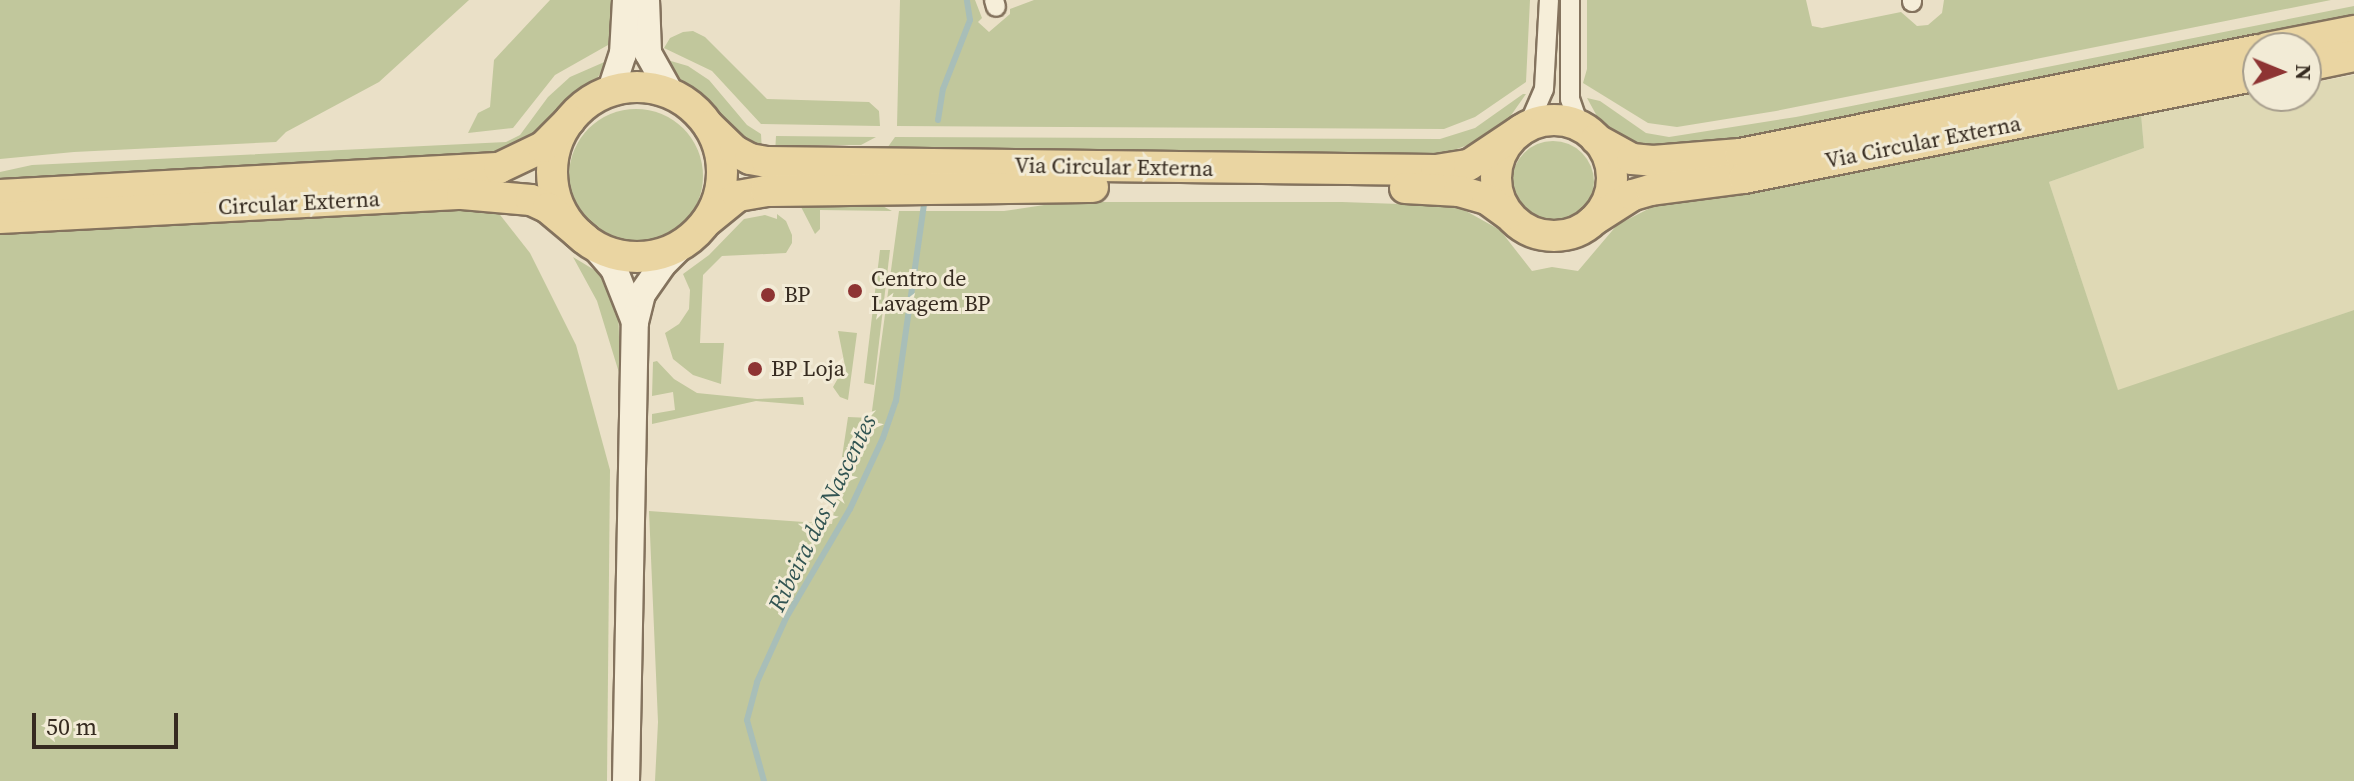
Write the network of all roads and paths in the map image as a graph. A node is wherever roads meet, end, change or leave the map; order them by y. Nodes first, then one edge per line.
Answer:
1 (626, 0) edge
2 (646, 0) edge
3 (1549, 0) edge
4 (1570, 0) edge
5 (2354, 31) edge
6 (2322, 37) edge
7 (2242, 53) edge
8 (2354, 56) edge
9 (2322, 63) edge
10 (2242, 78) edge
11 (611, 90) junction
12 (671, 94) junction
13 (570, 120) junction
14 (709, 126) junction
15 (1524, 128) junction
16 (1592, 135) junction
17 (0, 195) edge
18 (1508, 214) junction
19 (0, 218) edge
20 (1594, 220) junction
21 (707, 221) junction
22 (590, 243) junction
23 (683, 244) junction
24 (635, 322) junction
25 (626, 781) edge

1 - 11 main road
2 - 12 main road
3 - 15 street
4 - 16 street
5 - 6 main road
7 - 16 main road, Via Circular Externa
8 - 9 main road
10 - 20 main road, Via Circular Externa
11 - 12 main road
11 - 13 main road
12 - 14 main road
13 - 17 main road, Circular Externa
13 - 22 main road
14 - 15 main road, Via Circular Externa
14 - 21 main road
15 - 16 main road
15 - 18 main road
16 - 20 main road
18 - 20 main road
18 - 21 main road, Via Circular Externa
19 - 22 main road, Circular Externa
21 - 23 main road
22 - 23 main road
22 - 24 main road
23 - 24 main road
24 - 25 main road

